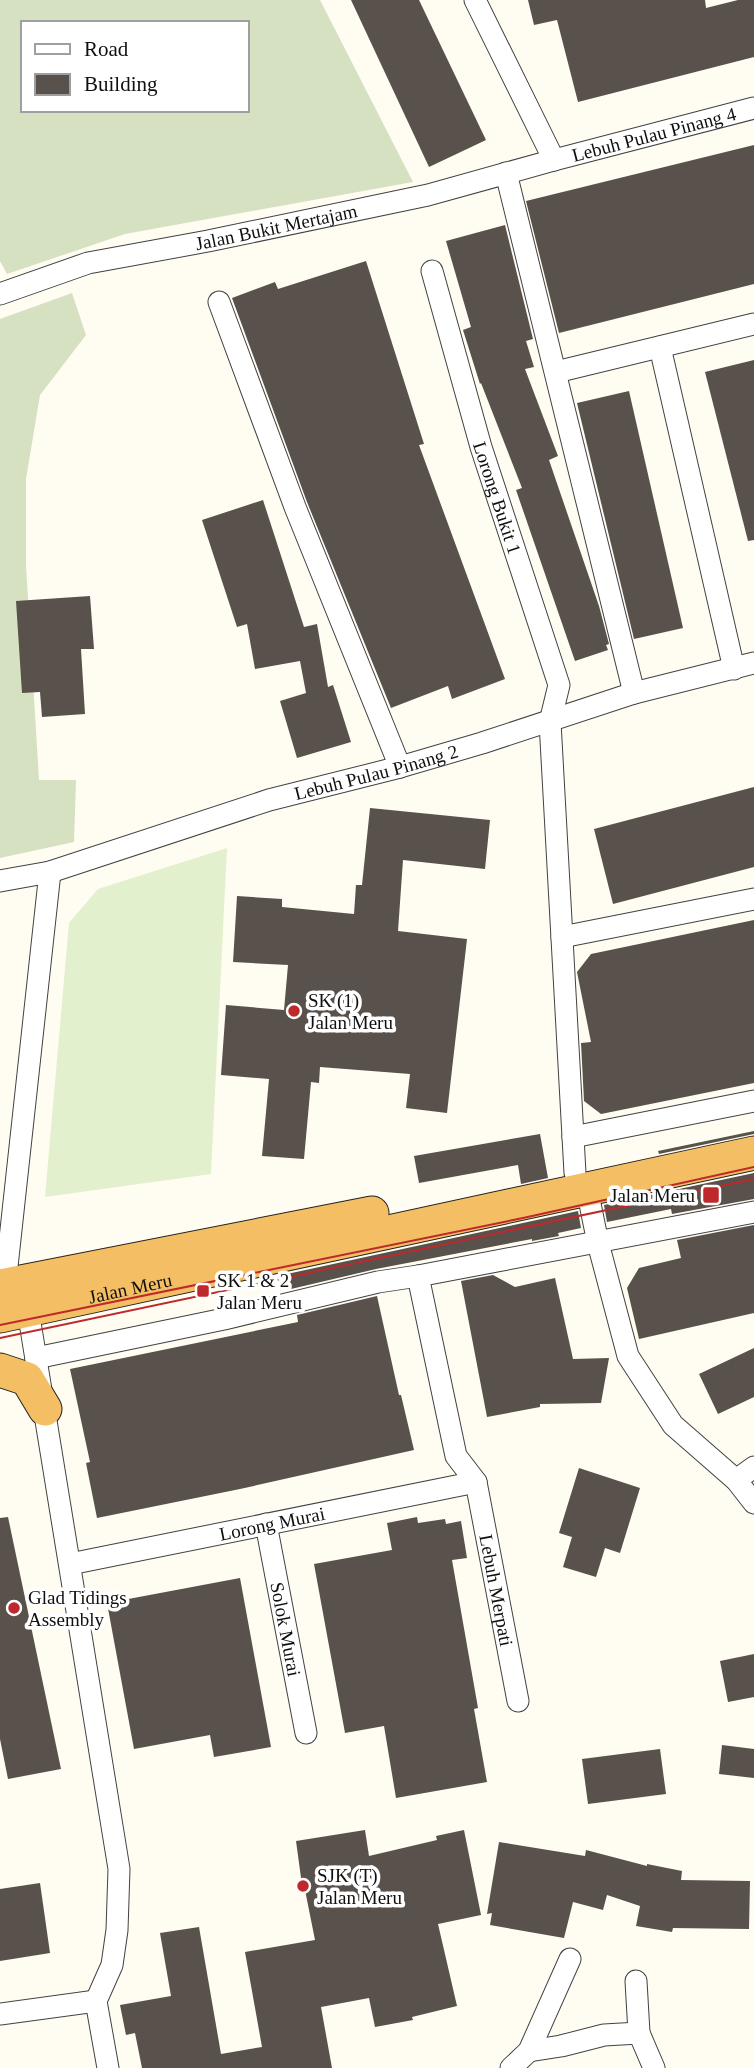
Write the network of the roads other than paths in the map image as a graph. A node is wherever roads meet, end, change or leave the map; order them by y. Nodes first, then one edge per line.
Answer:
1 (475, 0) edge
2 (754, 108) edge
3 (554, 160) junction
4 (506, 173) junction
5 (432, 271) dead end
6 (0, 294) edge
7 (219, 302) dead end
8 (754, 324) edge
9 (660, 348) junction
10 (556, 372) junction
11 (744, 666) edge
12 (634, 693) junction
13 (550, 722) junction
14 (400, 767) junction
15 (50, 872) junction
16 (0, 881) edge
17 (754, 899) edge
18 (562, 937) junction
19 (754, 1101) edge
20 (754, 1131) edge
21 (573, 1137) junction
22 (754, 1153) edge
23 (581, 1181) junction
24 (754, 1212) edge
25 (598, 1243) junction
26 (418, 1276) junction
27 (10, 1299) edge
28 (36, 1358) junction
29 (0, 1370) edge
30 (45, 1409) junction
31 (754, 1466) edge
32 (736, 1480) junction
33 (476, 1482) junction
34 (754, 1503) edge
35 (266, 1524) junction
36 (70, 1564) junction
37 (518, 1701) dead end
38 (306, 1733) dead end
39 (570, 1959) dead end
40 (636, 1981) dead end
41 (96, 2001) junction
42 (0, 2014) edge
43 (639, 2033) junction
44 (528, 2051) junction
45 (108, 2068) edge
46 (512, 2068) edge
47 (654, 2068) edge

1 - 3 street
2 - 3 street, Lebuh Pulau Pinang 4
3 - 4 street, Jalan Bukit Mertajam
4 - 6 street, Jalan Bukit Mertajam
4 - 10 street
5 - 13 street, Lorong Bukit 1
7 - 14 street
8 - 9 street
9 - 10 street
9 - 11 street
10 - 12 street
11 - 12 street, Lebuh Pulau Pinang 2
12 - 13 street, Lebuh Pulau Pinang 2
13 - 14 street, Lebuh Pulau Pinang 2
13 - 18 street, Lorong Bukit 1
14 - 15 street, Lebuh Pulau Pinang 2
15 - 16 street, Lebuh Pulau Pinang 2
15 - 27 street
17 - 18 street
18 - 21 street, Lorong Bukit 1
19 - 21 street
20 - 23 highway, Jalan Meru
21 - 23 street, Lorong Bukit 1
22 - 23 highway, Jalan Meru
23 - 25 street, Lorong Bukit 1
23 - 27 highway, Jalan Meru
24 - 25 street
25 - 26 street
25 - 32 street, Lorong Bukit 1
26 - 28 street
26 - 33 street
27 - 28 street
28 - 30 street
29 - 30 highway
30 - 36 street
31 - 32 street
32 - 34 street, Lorong Bukit 1
33 - 35 street, Lorong Murai
33 - 37 street, Lebuh Merpati
35 - 36 street, Lorong Murai
35 - 38 street, Solok Murai
36 - 41 street
39 - 44 street
40 - 43 street
41 - 42 street
41 - 45 street
43 - 44 street
43 - 47 street
44 - 46 street

